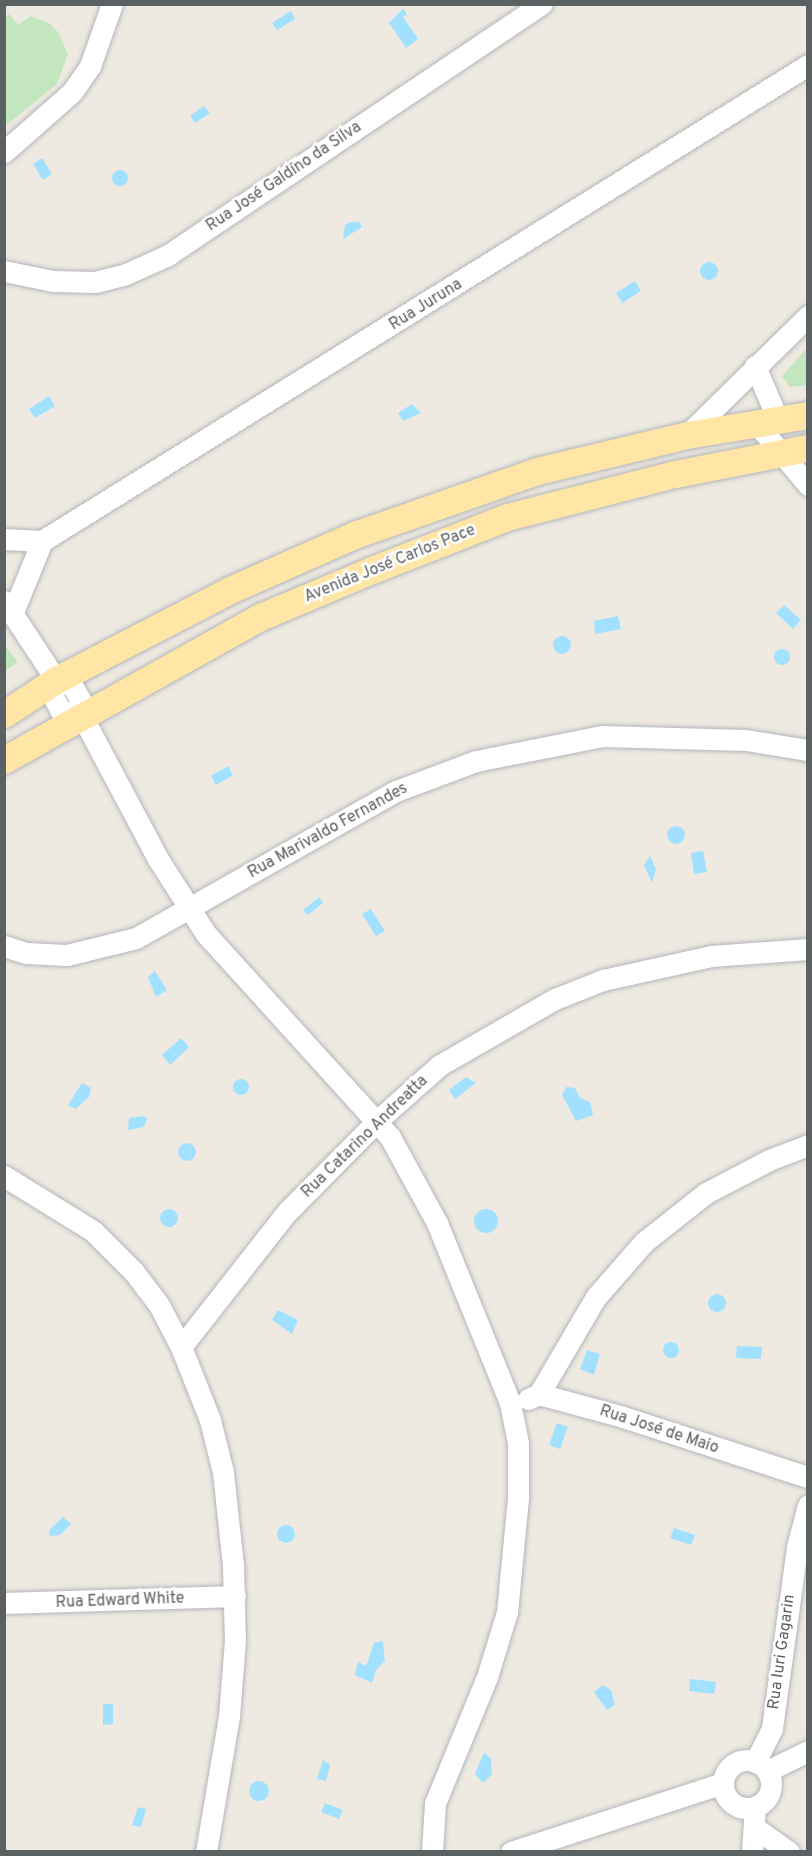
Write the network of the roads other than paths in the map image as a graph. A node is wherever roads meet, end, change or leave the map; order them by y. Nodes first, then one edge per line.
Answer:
1 (112, 4) edge
2 (542, 4) edge
3 (807, 65) edge
4 (4, 152) edge
5 (4, 271) edge
6 (807, 316) edge
7 (755, 366) junction
8 (807, 415) edge
9 (767, 422) junction
10 (687, 435) junction
11 (807, 448) edge
12 (780, 453) junction
13 (807, 485) edge
14 (4, 539) edge
15 (42, 541) junction
16 (9, 606) edge
17 (56, 681) junction
18 (4, 714) edge
19 (83, 718) junction
20 (807, 750) edge
21 (4, 760) edge
22 (189, 908) junction
23 (4, 946) edge
24 (807, 949) edge
25 (378, 1120) junction
26 (807, 1145) edge
27 (4, 1176) edge
28 (181, 1347) junction
29 (539, 1394) junction
30 (510, 1403) junction
31 (807, 1477) edge
32 (807, 1505) edge
33 (235, 1596) junction
34 (4, 1603) edge
35 (807, 1751) edge
36 (761, 1766) junction
37 (723, 1783) junction
38 (754, 1817) junction
39 (206, 1851) edge
40 (432, 1851) edge
41 (511, 1851) edge
42 (752, 1851) edge
43 (789, 1851) edge

1 - 4 street
2 - 5 street, Rua José Galdíno da Silva
3 - 15 street, Rua Juruna
6 - 7 street
7 - 9 street
7 - 10 street
8 - 9 main road
9 - 10 main road
9 - 12 street
10 - 17 main road
11 - 12 main road, Avenida José Carlos Pace
12 - 13 street
12 - 19 main road, Avenida José Carlos Pace
14 - 15 street
15 - 16 street
16 - 17 street
17 - 18 main road
17 - 19 street
19 - 21 main road, Avenida José Carlos Pace
19 - 22 street
20 - 22 street, Rua Marivaldo Fernandes
22 - 23 street, Rua Marivaldo Fernandes
22 - 25 street
24 - 25 street, Rua Catarino Andreatta
25 - 28 street, Rua Catarino Andreatta
25 - 30 street
26 - 29 street
27 - 28 street
28 - 33 street
29 - 30 street
29 - 31 street, Rua José de Maio
30 - 40 street
32 - 36 street, Rua Iuri Gagarin
33 - 34 street, Rua Edward White
33 - 39 street
35 - 36 street
36 - 37 street
36 - 38 street
37 - 38 street
37 - 41 street
38 - 42 street
38 - 43 street

